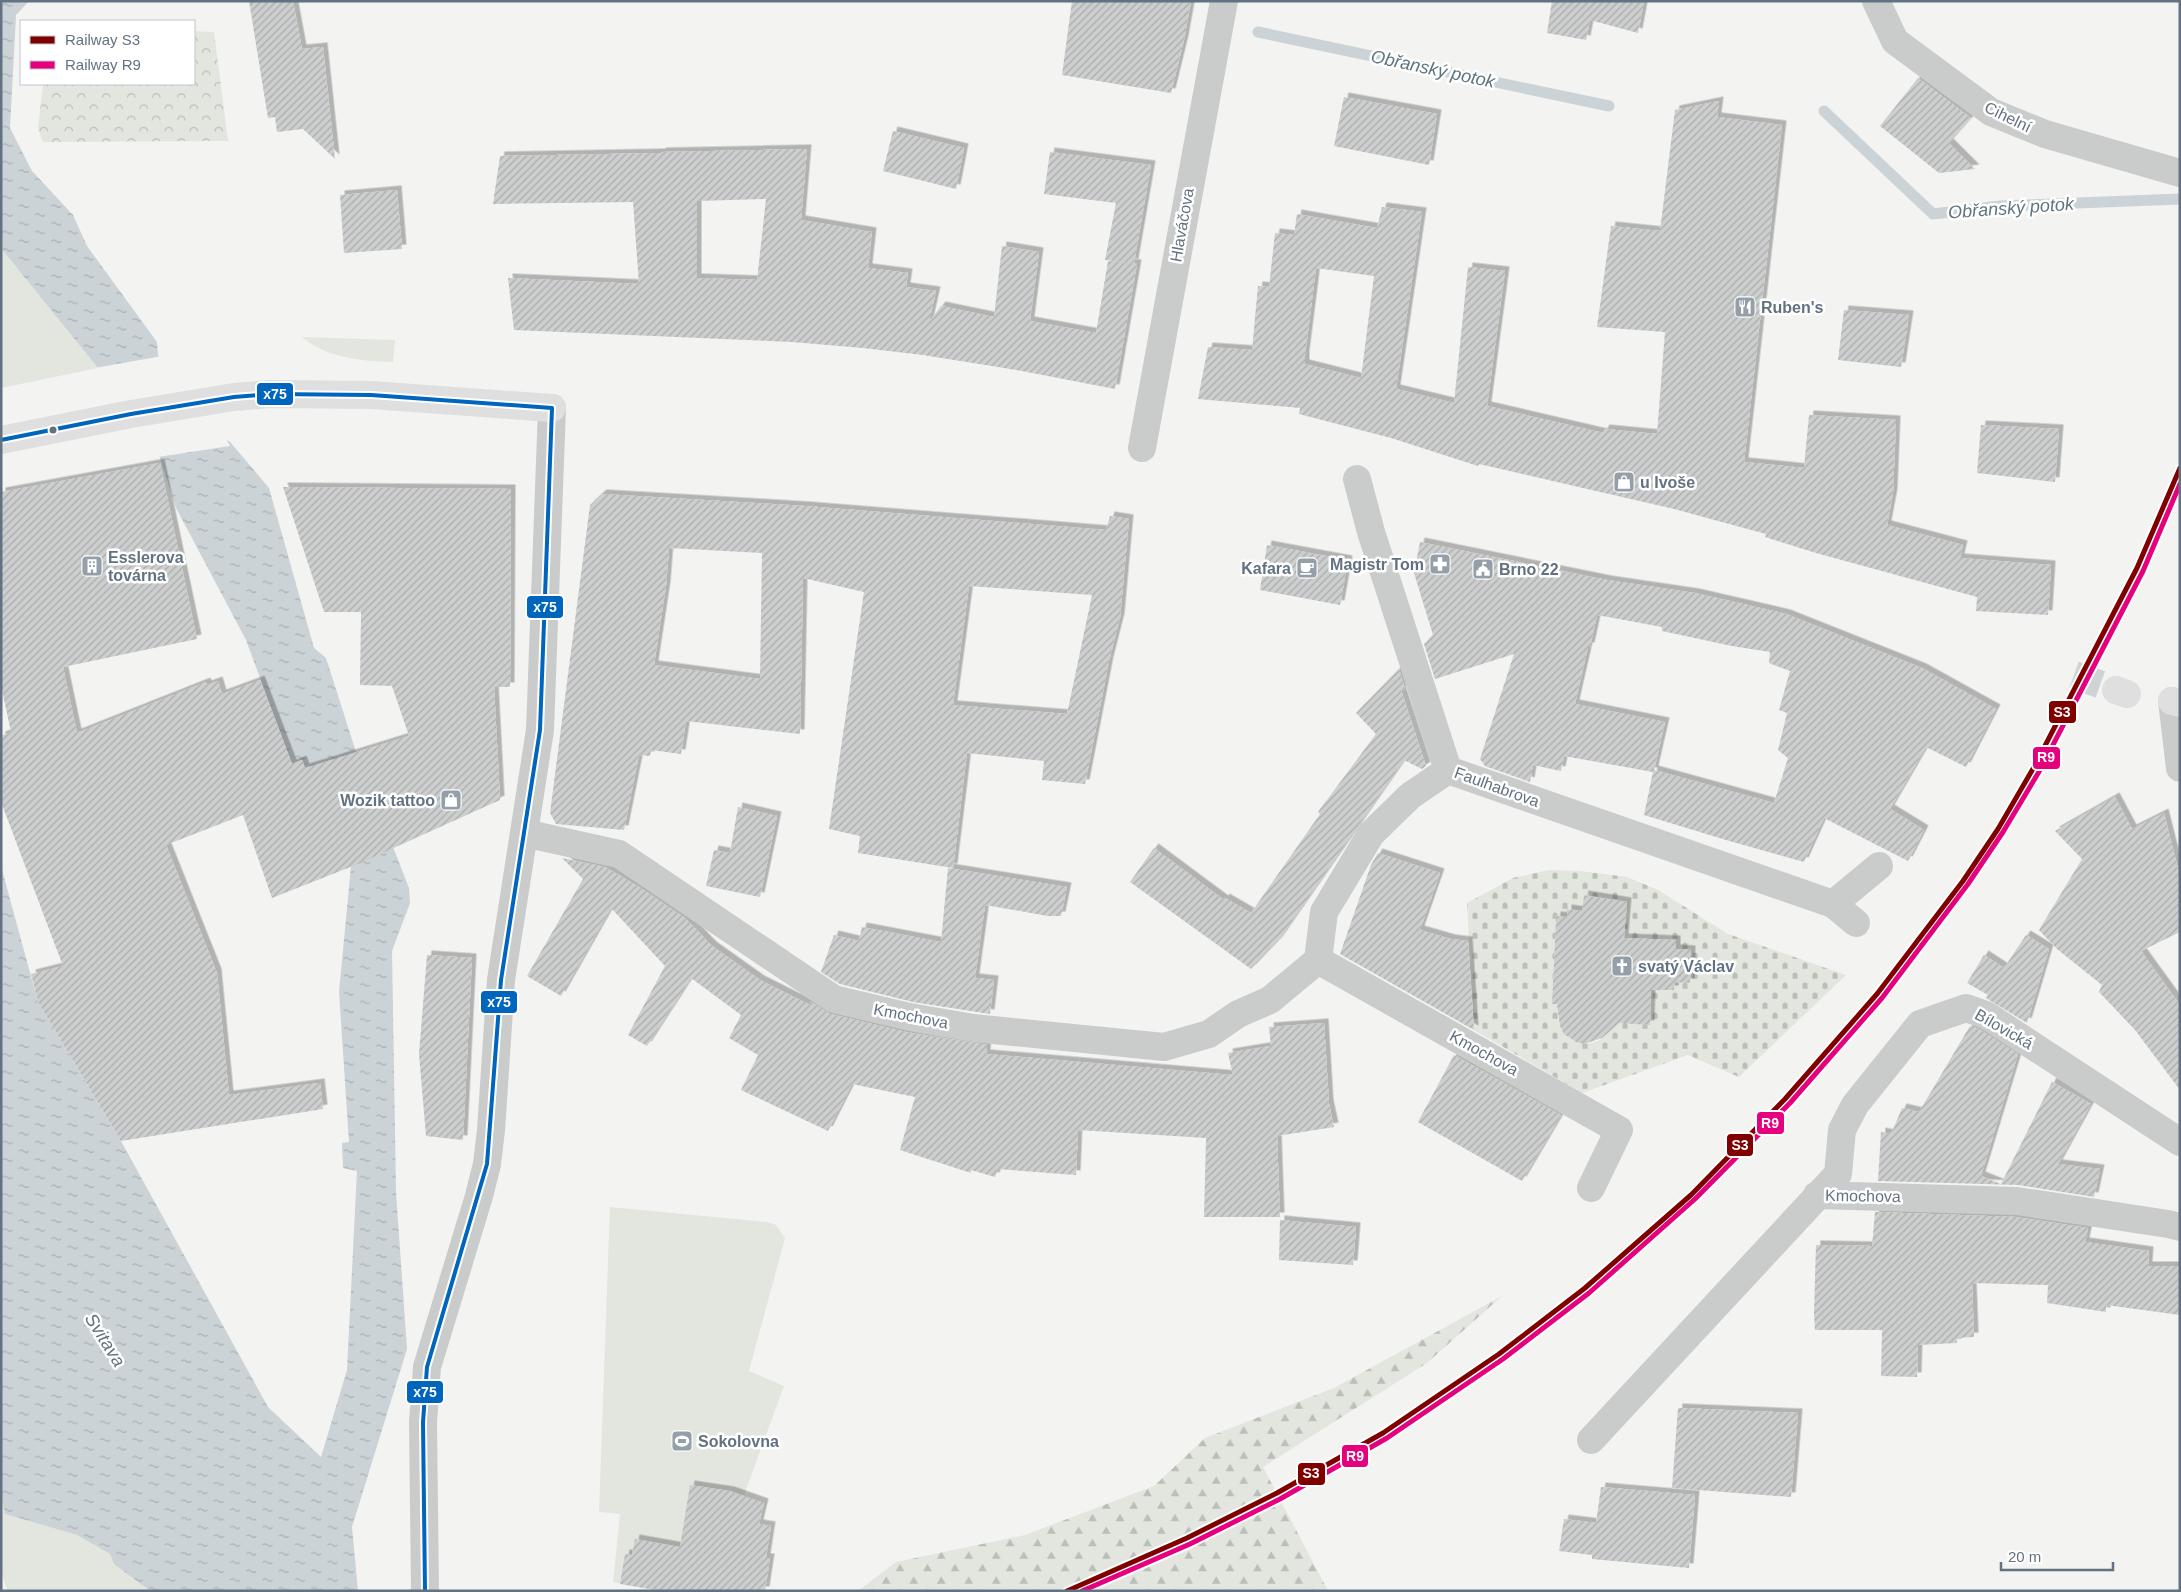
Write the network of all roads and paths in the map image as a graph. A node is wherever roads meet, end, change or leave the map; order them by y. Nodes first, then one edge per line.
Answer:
1 (1224, 1) edge
2 (1876, 1) edge
3 (2180, 173) edge
4 (552, 408) joint
5 (1, 440) edge
6 (1142, 448) dead end
7 (1357, 478) dead end
8 (2176, 702) edge
9 (2180, 768) edge
10 (1448, 770) junction
11 (524, 833) junction
12 (1879, 866) dead end
13 (1833, 904) junction
14 (1856, 923) dead end
15 (1318, 960) junction
16 (2180, 1142) edge
17 (1591, 1188) dead end
18 (1817, 1195) junction
19 (2180, 1227) edge
20 (1591, 1440) dead end
21 (425, 1591) edge

1 - 6 street, Hlaváčova
2 - 3 street, Cihelní
4 - 5 main road
4 - 11 street
7 - 10 street, Faulhabrova
8 - 9 street
10 - 13 street, Faulhabrova
10 - 15 street
11 - 15 street, Kmochova
11 - 21 street
12 - 13 street
13 - 14 street, Faulhabrova
15 - 17 street, Kmochova
16 - 18 street, Bílovická
18 - 19 street, Kmochova
18 - 20 street, Kmochova

